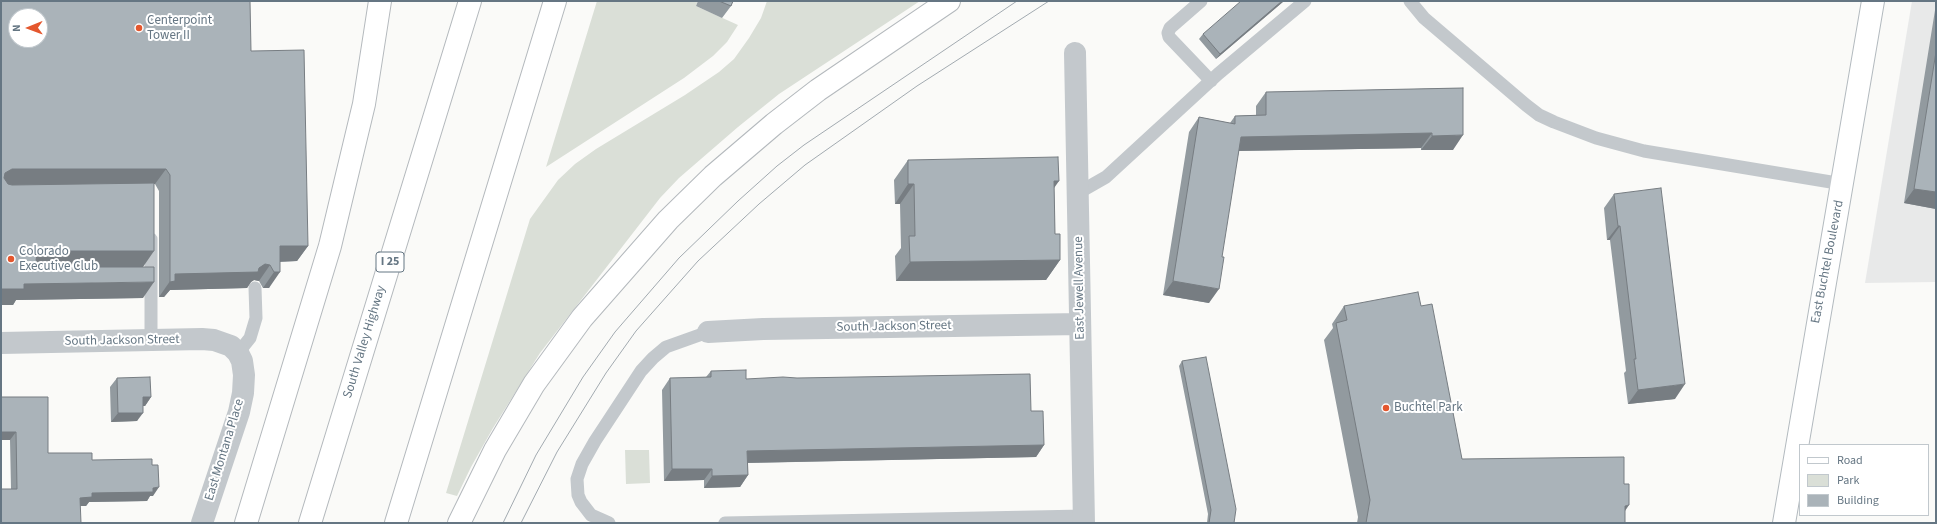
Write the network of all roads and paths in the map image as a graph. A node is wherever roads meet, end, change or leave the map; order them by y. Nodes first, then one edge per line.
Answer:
1 (380, 1) edge
2 (470, 1) edge
3 (555, 1) edge
4 (949, 1) edge
5 (1201, 1) edge
6 (1305, 1) edge
7 (1410, 1) edge
8 (1873, 1) edge
9 (1076, 53) dead end
10 (1211, 81) junction
11 (1843, 184) junction
12 (1078, 193) junction
13 (151, 229) edge
14 (127, 275) edge
15 (151, 275) junction
16 (255, 288) edge
17 (1080, 324) junction
18 (708, 332) joint
19 (151, 340) junction
20 (1, 343) edge
21 (238, 353) junction
22 (1084, 520) edge
23 (202, 523) edge
24 (246, 523) edge
25 (310, 523) edge
26 (396, 523) edge
27 (459, 523) edge
28 (609, 523) edge
29 (725, 523) edge
30 (1784, 523) edge

1 - 24 main road
2 - 25 main road, South Valley Highway / I 25
3 - 26 main road
4 - 27 main road
5 - 10 lane
6 - 10 lane
7 - 11 lane
8 - 11 main road, East Buchtel Boulevard
9 - 12 street, East Jewell Avenue
10 - 12 lane
11 - 30 main road, East Buchtel Boulevard
12 - 17 street, East Jewell Avenue
13 - 15 lane
14 - 15 lane
15 - 19 lane
16 - 21 lane
17 - 18 street, South Jackson Street
17 - 22 street, East Jewell Avenue
18 - 28 lane
19 - 20 street, South Jackson Street
19 - 21 street, South Jackson Street
21 - 23 street, East Montana Place
22 - 29 lane

